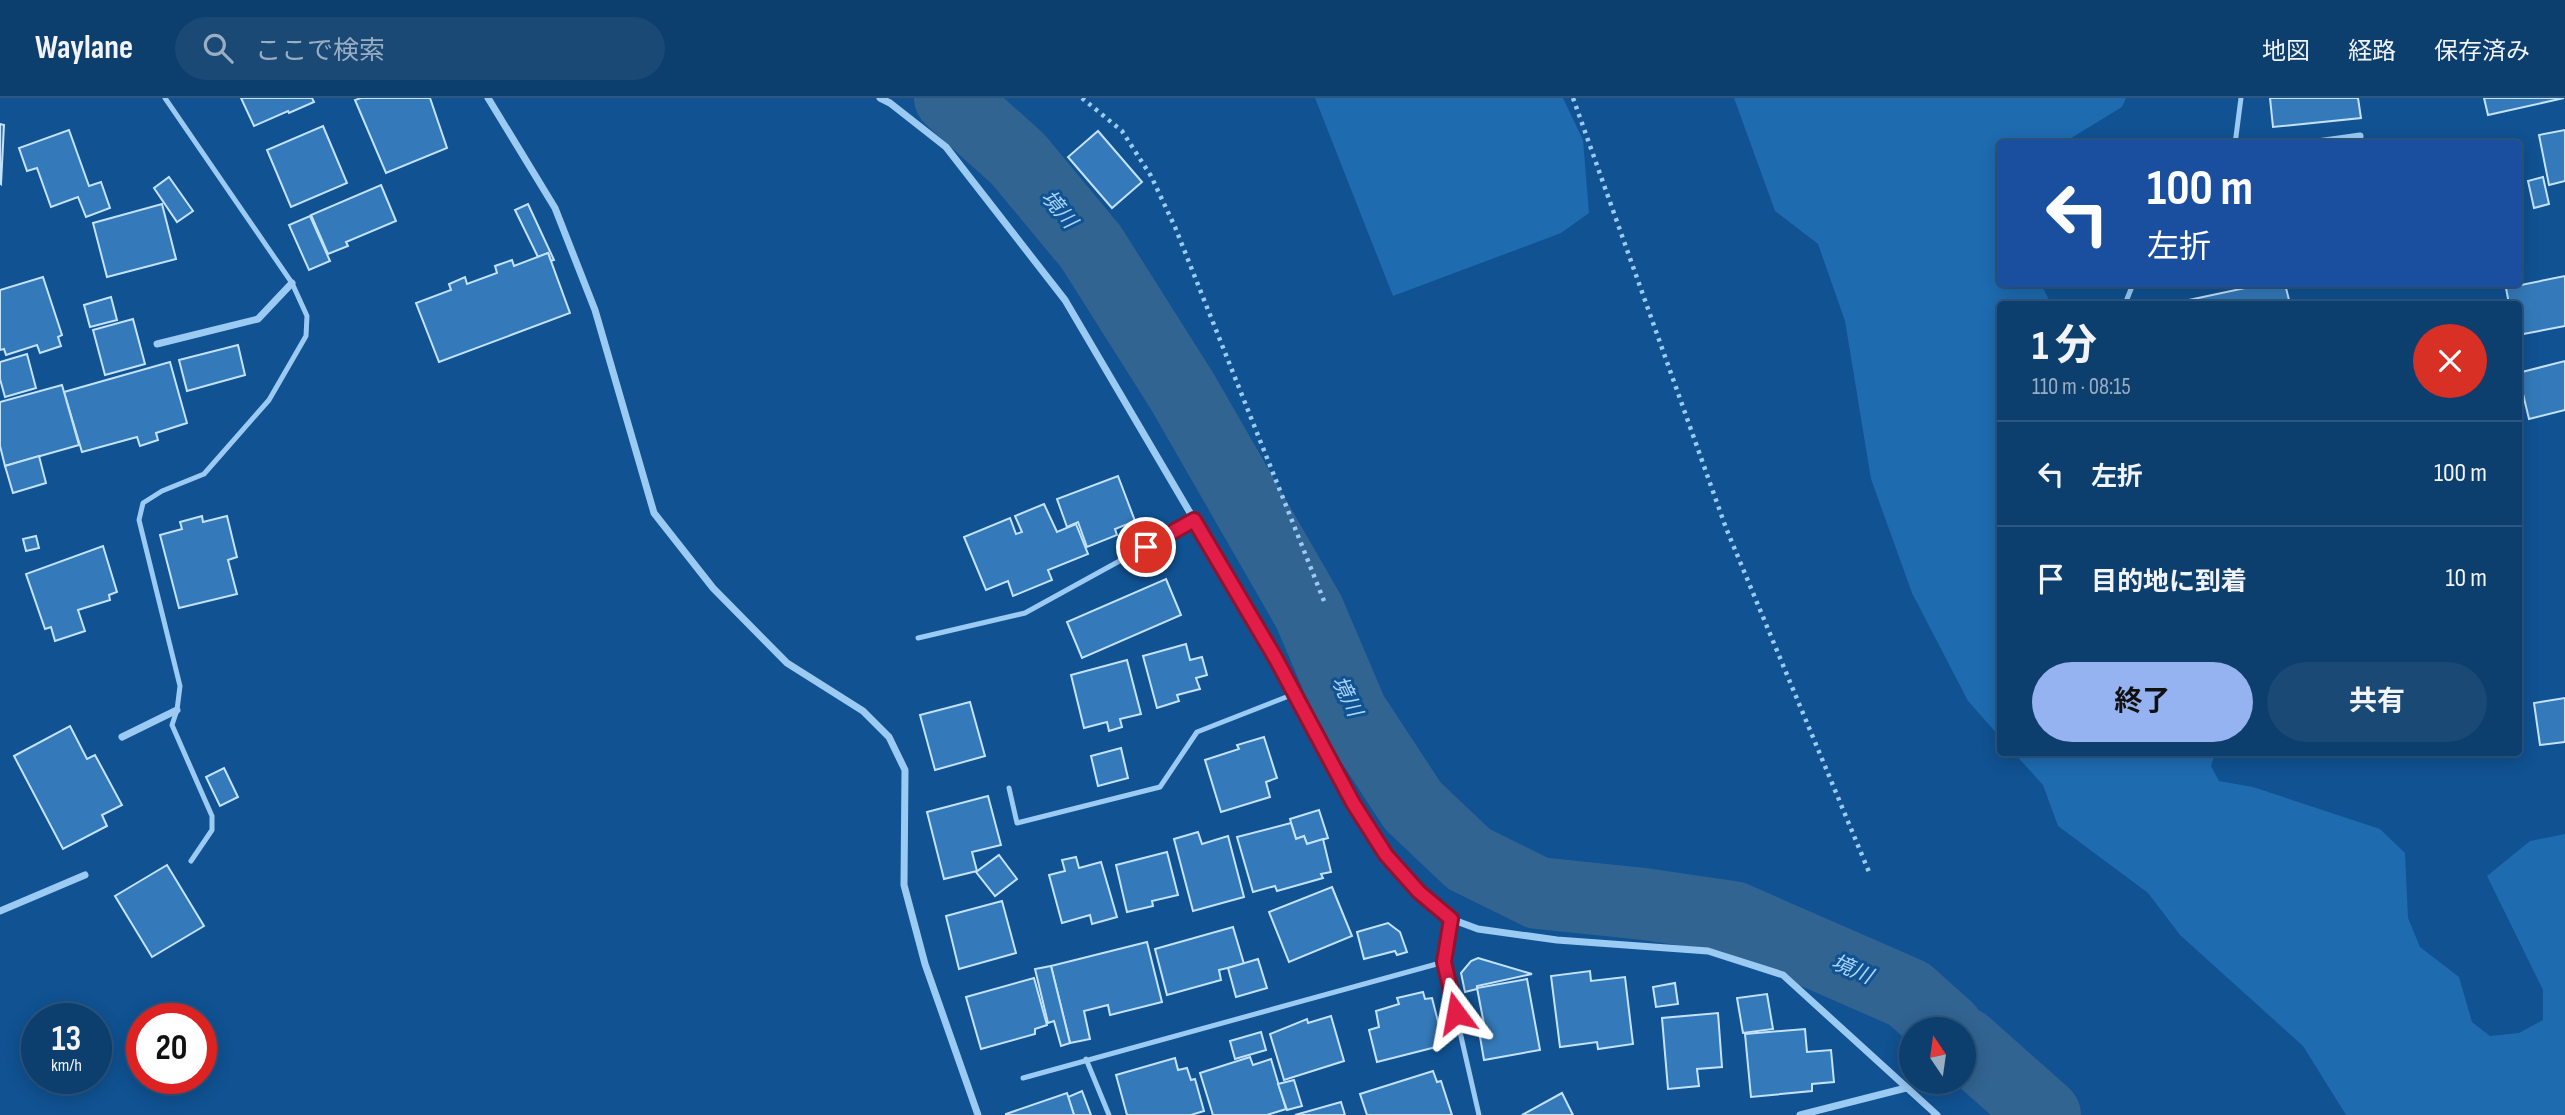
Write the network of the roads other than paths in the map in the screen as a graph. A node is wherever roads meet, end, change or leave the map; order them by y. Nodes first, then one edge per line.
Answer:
1 (165, 98) edge
2 (488, 98) edge
3 (880, 98) edge
4 (2241, 98) edge
5 (2360, 136) dead end
6 (2236, 140) edge
7 (2332, 140) edge
8 (292, 283) junction
9 (157, 344) dead end
10 (1194, 520) junction
11 (918, 638) dead end
12 (1294, 694) junction
13 (177, 710) junction
14 (122, 737) dead end
15 (1009, 788) dead end
16 (191, 861) dead end
17 (85, 875) dead end
18 (0, 911) edge
19 (1451, 919) junction
20 (1444, 962) junction
21 (1086, 1059) junction
22 (1023, 1078) dead end
23 (1899, 1082) edge
24 (1899, 1090) edge
25 (1913, 1094) edge
26 (978, 1115) edge
27 (1109, 1115) edge
28 (1479, 1115) edge
29 (1800, 1115) edge
30 (1937, 1115) edge

1 - 8 lane
2 - 26 street
3 - 10 street
4 - 6 lane
5 - 7 street
8 - 9 street
8 - 13 lane
10 - 11 lane
10 - 12 street
12 - 15 lane
12 - 19 street
13 - 14 street
13 - 16 lane
17 - 18 street
19 - 20 lane
19 - 23 street
20 - 21 lane
20 - 28 lane
21 - 22 lane
21 - 27 lane
24 - 29 street
25 - 30 street

